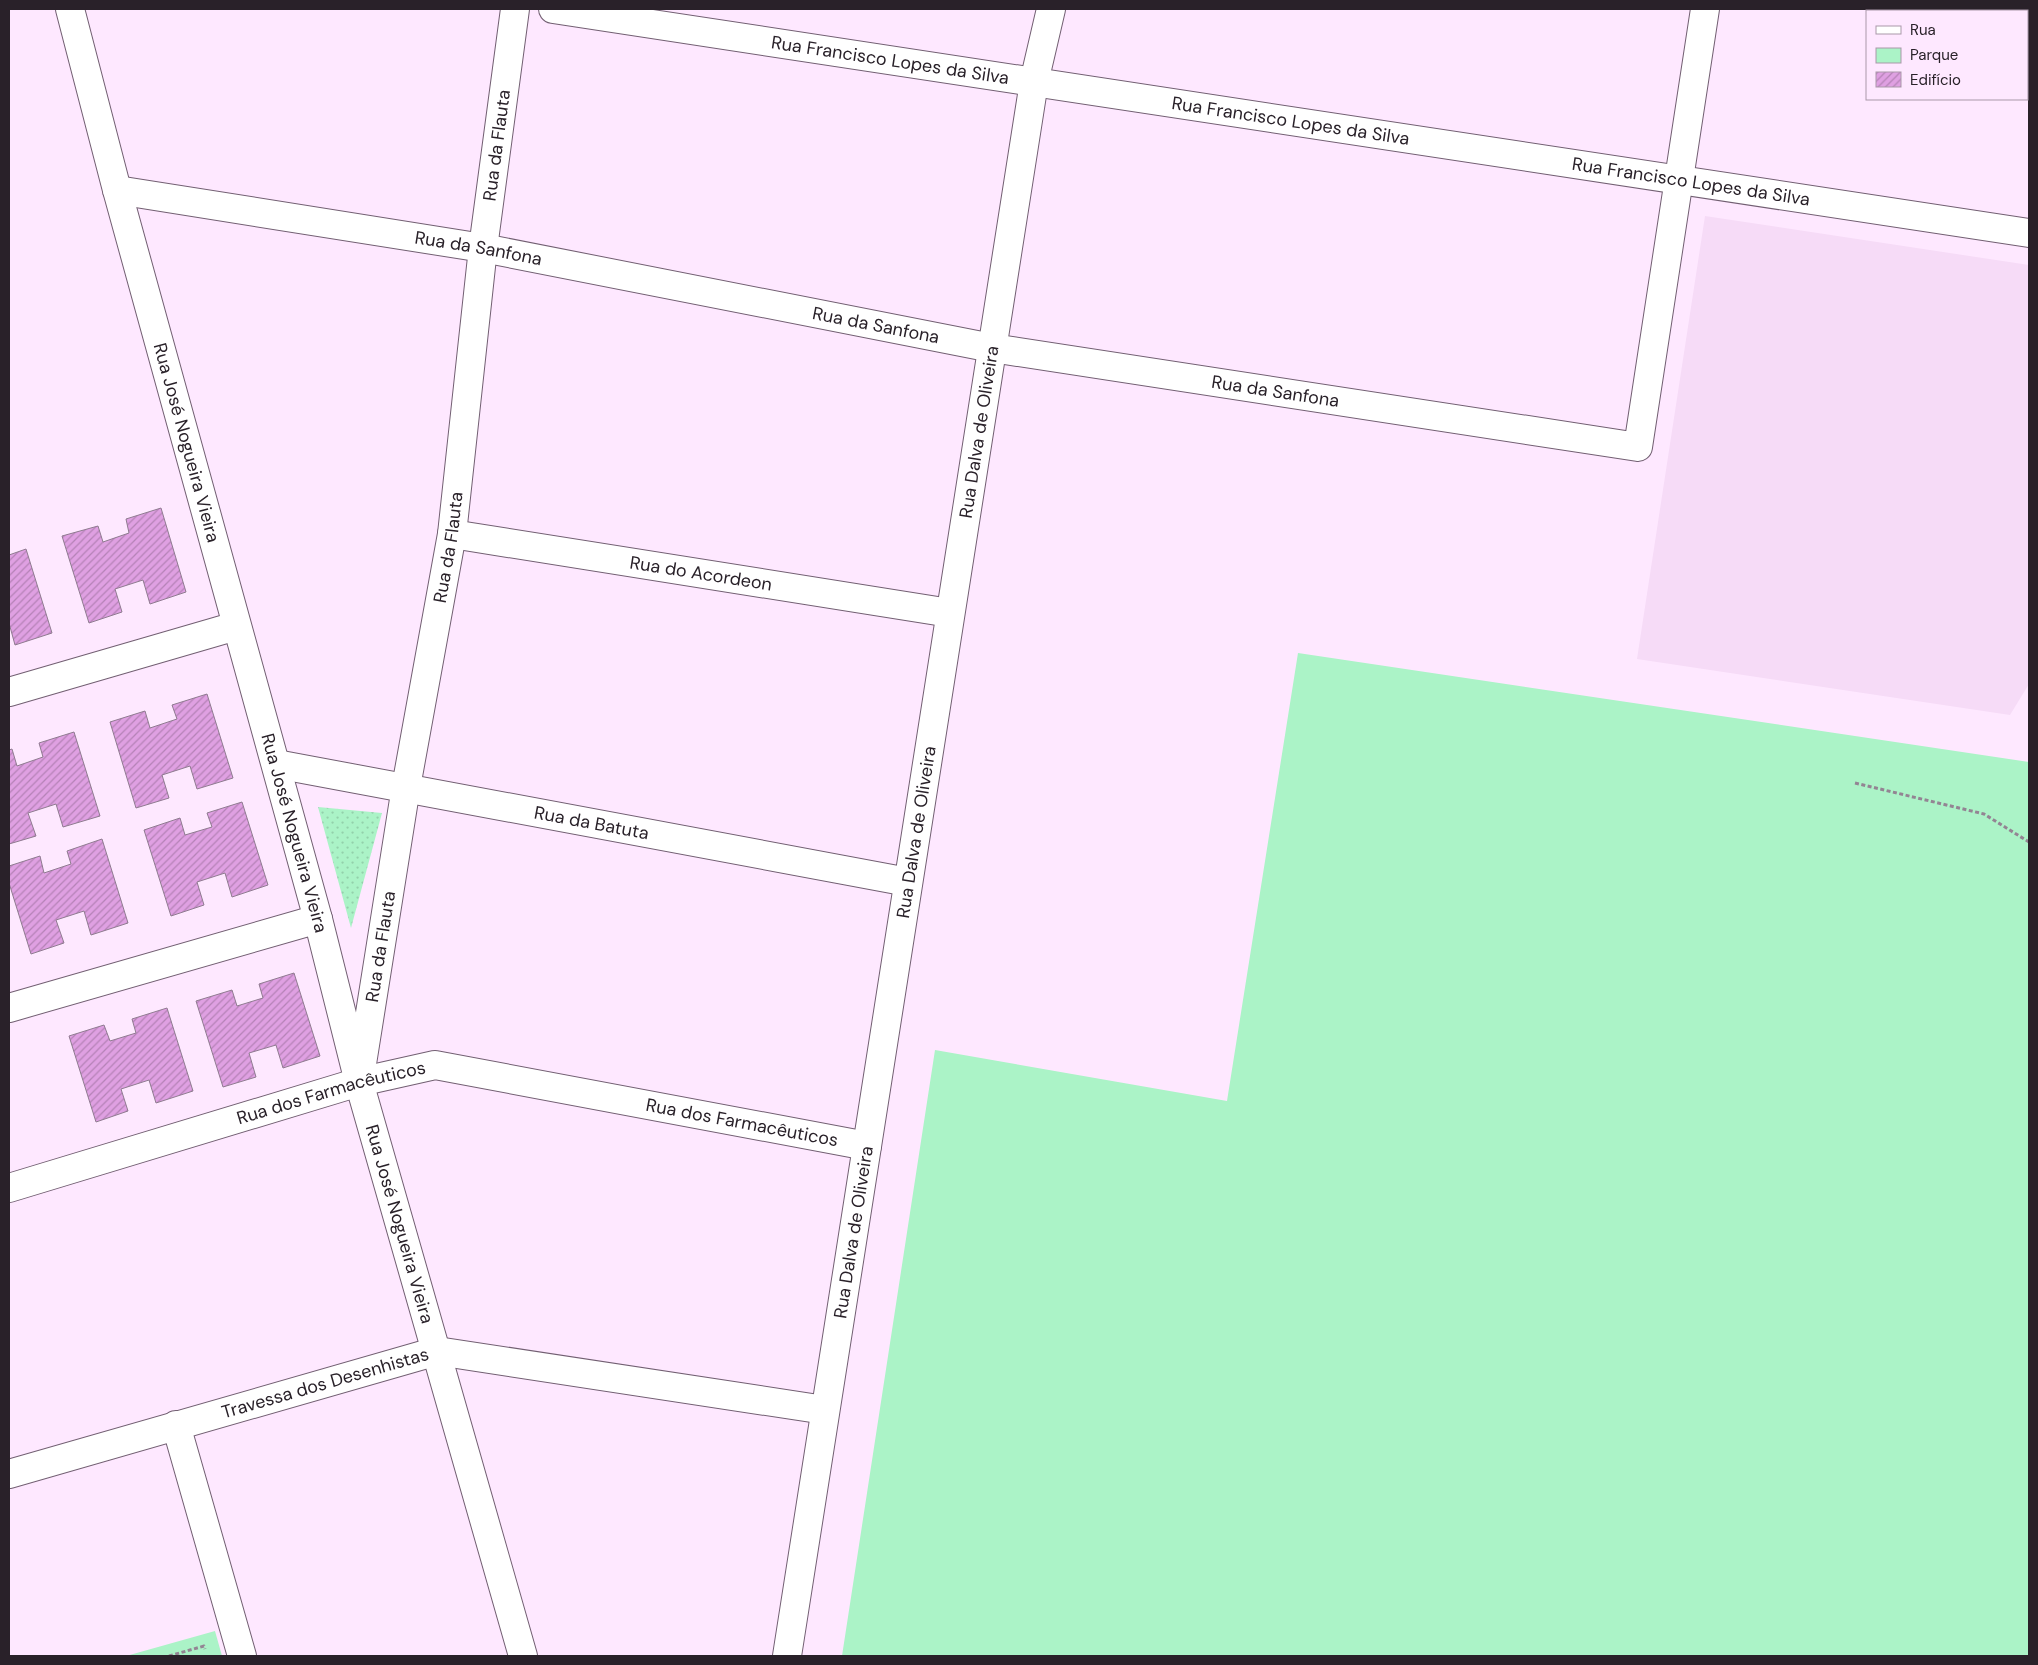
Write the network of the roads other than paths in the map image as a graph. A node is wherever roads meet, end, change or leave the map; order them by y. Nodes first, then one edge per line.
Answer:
1 (70, 9) edge
2 (515, 9) edge
3 (553, 9) edge
4 (1051, 9) edge
5 (1705, 9) edge
6 (1034, 82) junction
7 (1679, 180) junction
8 (117, 190) junction
9 (2029, 234) edge
10 (483, 248) junction
11 (992, 348) junction
12 (452, 534) junction
13 (950, 613) junction
14 (236, 626) junction
15 (9, 692) edge
16 (276, 764) junction
17 (406, 787) junction
18 (908, 882) junction
19 (318, 919) junction
20 (9, 1008) edge
21 (359, 1082) junction
22 (867, 1146) junction
23 (9, 1188) edge
24 (437, 1351) junction
25 (825, 1410) junction
26 (176, 1425) junction
27 (9, 1474) edge
28 (242, 1656) edge
29 (523, 1656) edge
30 (786, 1656) edge

1 - 8 street, Rua José Nogueira Vieira
2 - 10 street, Rua da Flauta
3 - 6 street, Rua Francisco Lopes da Silva
4 - 6 street, Rua Dalva de Oliveira
5 - 7 street
6 - 7 street, Rua Francisco Lopes da Silva
6 - 11 street, Rua Dalva de Oliveira
7 - 9 street, Rua Francisco Lopes da Silva
7 - 11 street, Rua da Sanfona
8 - 10 street, Rua da Sanfona
8 - 14 street, Rua José Nogueira Vieira
10 - 11 street, Rua da Sanfona
10 - 12 street, Rua da Flauta
11 - 13 street, Rua Dalva de Oliveira
12 - 13 street, Rua do Acordeon
12 - 17 street, Rua da Flauta
13 - 18 street, Rua Dalva de Oliveira
14 - 15 street
14 - 16 street, Rua José Nogueira Vieira
16 - 17 street, Rua da Batuta
16 - 19 street, Rua José Nogueira Vieira
17 - 18 street, Rua da Batuta
17 - 21 street, Rua da Flauta
18 - 22 street, Rua Dalva de Oliveira
19 - 20 street
19 - 21 street, Rua José Nogueira Vieira
21 - 22 street, Rua dos Farmacêuticos
21 - 23 street, Rua dos Farmacêuticos
21 - 24 street, Rua José Nogueira Vieira
22 - 25 street, Rua Dalva de Oliveira
24 - 25 street, Travessa dos Desenhistas
24 - 26 street, Travessa dos Desenhistas
24 - 29 street, Rua José Nogueira Vieira
25 - 30 street, Rua Dalva de Oliveira
26 - 27 street, Travessa dos Desenhistas
26 - 28 street

